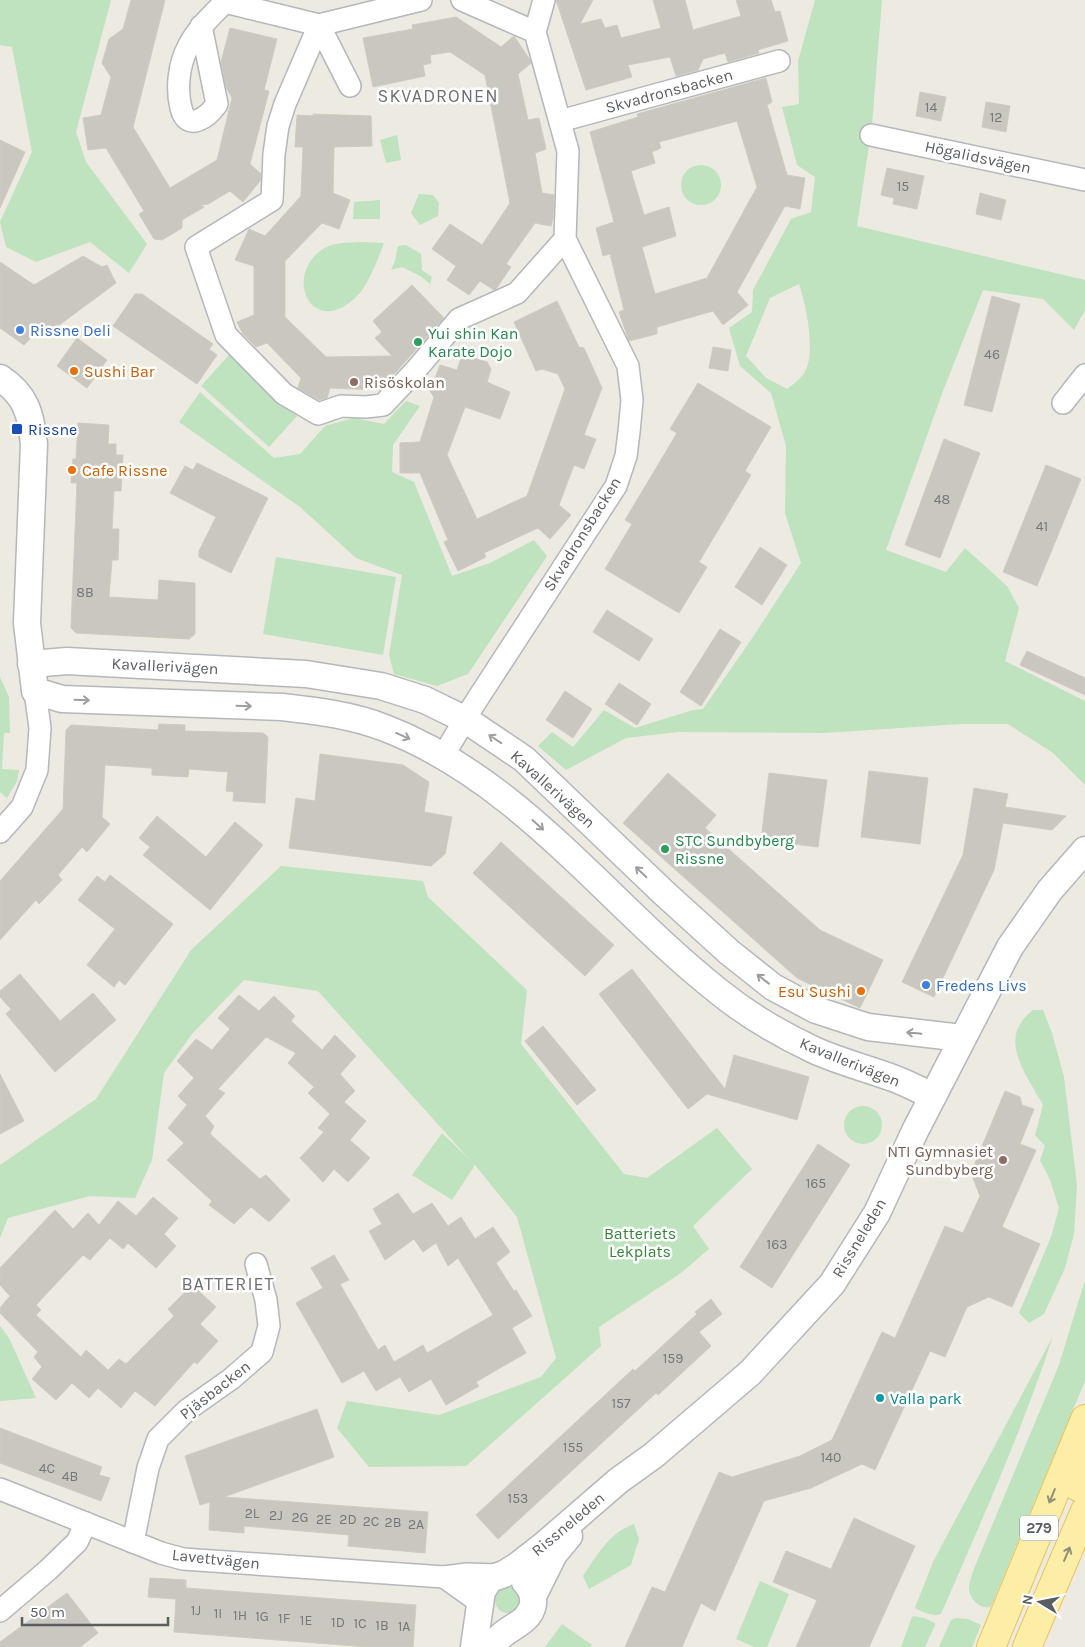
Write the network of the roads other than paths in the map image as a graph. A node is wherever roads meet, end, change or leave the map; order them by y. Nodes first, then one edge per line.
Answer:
1 (421, 0) edge
2 (462, 0) edge
3 (544, 0) edge
4 (319, 25) junction
5 (201, 26) dead end
6 (535, 32) junction
7 (779, 61) dead end
8 (350, 86) dead end
9 (560, 121) junction
10 (871, 135) dead end
11 (1085, 180) edge
12 (566, 239) junction
13 (1085, 375) edge
14 (0, 378) edge
15 (1062, 402) dead end
16 (31, 664) junction
17 (34, 691) junction
18 (466, 720) junction
19 (443, 756) junction
20 (0, 832) edge
21 (1085, 850) edge
22 (962, 1038) junction
23 (933, 1096) junction
24 (256, 1264) dead end
25 (1085, 1419) edge
26 (1085, 1430) edge
27 (654, 1455) junction
28 (0, 1489) edge
29 (1085, 1490) edge
30 (1085, 1512) edge
31 (86, 1523) junction
32 (134, 1542) junction
33 (501, 1574) junction
34 (444, 1577) junction
35 (533, 1596) junction
36 (480, 1605) junction
37 (0, 1611) edge
38 (517, 1625) junction
39 (474, 1647) edge
40 (492, 1647) edge
41 (991, 1647) edge
42 (1028, 1647) edge

1 - 4 street
2 - 6 street
3 - 6 street
4 - 5 street
4 - 8 street
4 - 12 street
6 - 9 street, Skvadronsbacken
7 - 9 street, Skvadronsbacken
9 - 12 street, Skvadronsbacken
10 - 11 street, Högalidsvägen
12 - 18 street, Skvadronsbacken
13 - 15 street
14 - 16 street
16 - 17 street
16 - 18 street, Kavallerivägen
17 -> 19 street, Kavallerivägen
17 - 20 street
18 - 19 street, Skvadronsbacken
22 -> 18 street, Kavallerivägen
19 -> 23 street, Kavallerivägen
21 - 22 street, Rissneleden
22 - 23 street, Rissneleden
23 - 27 street, Rissneleden
24 - 32 street, Pjäsbacken
25 -> 41 main road, 279
26 - 29 main road
27 - 33 street, Rissneleden
27 - 35 street, Rissneleden
28 - 31 street, Lavettvägen
42 -> 30 main road, 279
31 - 32 street, Lavettvägen
31 - 37 street
32 - 34 street, Lavettvägen
33 - 34 street, Lavettvägen
33 - 35 street
33 - 36 street, Rissneleden
34 - 36 street
35 - 38 street, Rissneleden
36 - 38 street
36 - 39 street, Rissneleden
38 - 40 street, Rissneleden

